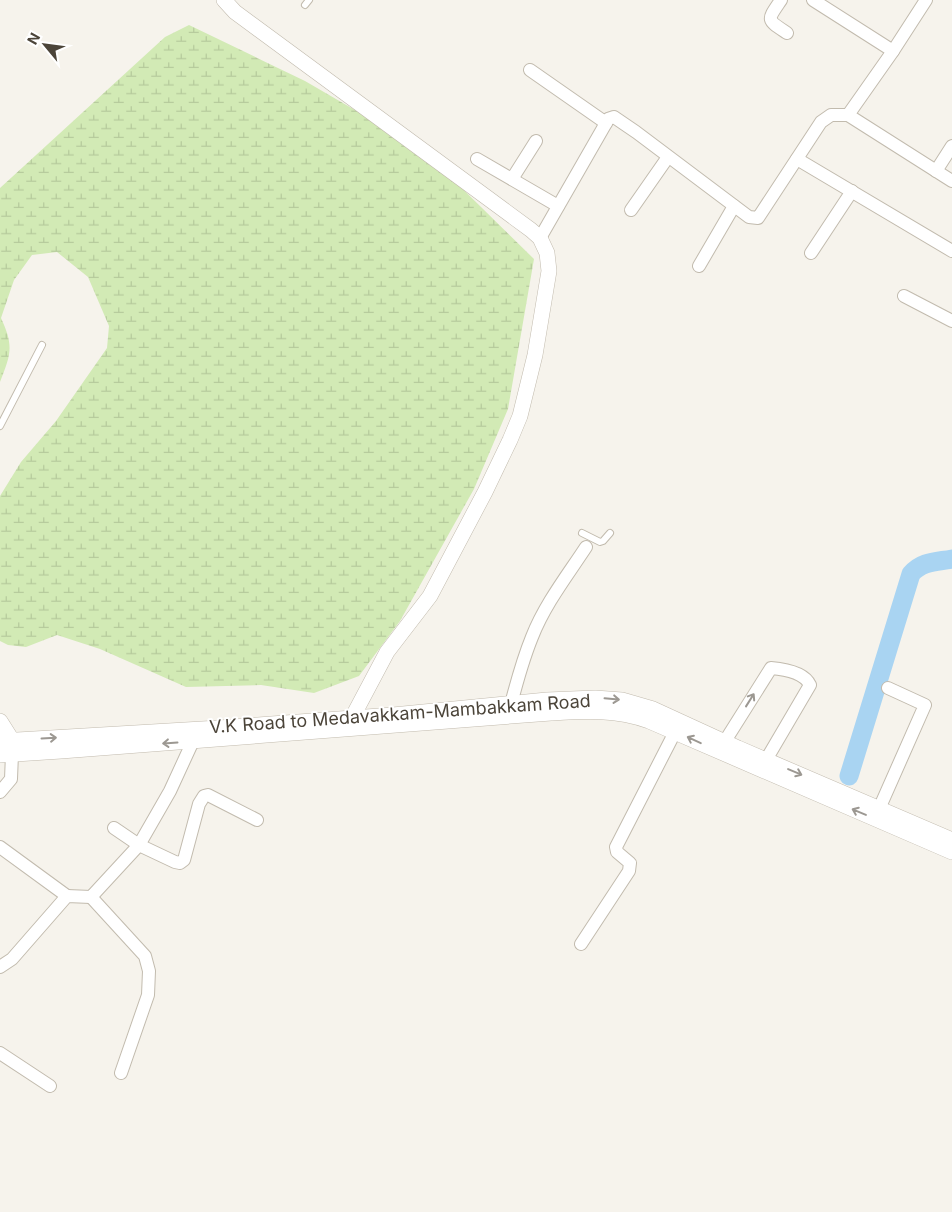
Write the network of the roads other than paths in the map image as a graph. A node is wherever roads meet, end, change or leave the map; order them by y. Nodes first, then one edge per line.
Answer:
1 (224, 0) edge
2 (781, 0) edge
3 (814, 0) edge
4 (926, 0) edge
5 (787, 33) dead end
6 (893, 51) junction
7 (530, 70) dead end
8 (848, 115) junction
9 (606, 123) junction
10 (536, 141) dead end
11 (952, 146) edge
12 (668, 157) junction
13 (477, 159) dead end
14 (797, 159) junction
15 (936, 171) junction
16 (512, 179) junction
17 (952, 181) edge
18 (852, 192) junction
19 (558, 206) junction
20 (734, 206) junction
21 (631, 210) dead end
22 (540, 238) junction
23 (952, 251) edge
24 (812, 253) dead end
25 (699, 266) dead end
26 (904, 296) dead end
27 (952, 321) edge
28 (42, 345) dead end
29 (0, 426) edge
30 (582, 533) dead end
31 (610, 533) dead end
32 (589, 543) junction
33 (888, 688) dead end
34 (511, 704) junction
35 (0, 721) edge
36 (352, 724) junction
37 (675, 732) junction
38 (193, 741) junction
39 (6, 747) edge
40 (721, 747) junction
41 (766, 760) junction
42 (0, 792) edge
43 (879, 809) junction
44 (257, 820) dead end
45 (114, 828) dead end
46 (952, 842) edge
47 (139, 845) junction
48 (0, 847) edge
49 (68, 896) junction
50 (91, 897) junction
51 (580, 944) dead end
52 (0, 967) edge
53 (0, 1053) edge
54 (122, 1073) dead end
55 (50, 1086) dead end

1 - 22 street
2 - 5 street
3 - 6 street
4 - 6 street
6 - 8 street
7 - 9 street
8 - 14 street
8 - 15 street
9 - 12 street
9 - 19 street
10 - 16 street
11 - 15 street
12 - 20 street
12 - 21 street
13 - 16 street
14 - 18 street
14 - 20 street
15 - 17 street
16 - 19 street
18 - 23 street
18 - 24 street
19 - 22 street
20 - 25 street
22 - 36 street
26 - 27 street
28 - 29 lane
30 - 32 lane
31 - 32 lane
32 - 34 street
33 - 43 street
34 - 36 street, V.K Road to Medavakkam-Mambakkam Road
34 -> 40 street, V.K Road to Medavakkam-Mambakkam Road
35 - 39 street
36 - 37 street, V.K Road to Medavakkam-Mambakkam Road
36 - 38 street, V.K Road to Medavakkam-Mambakkam Road
39 -> 36 street, V.K Road to Medavakkam-Mambakkam Road
40 -> 37 street, V.K Road to Medavakkam-Mambakkam Road
37 - 51 street
38 -> 39 street, V.K Road to Medavakkam-Mambakkam Road
38 - 47 street
39 - 42 street
40 - 41 street, V.K Road to Medavakkam-Mambakkam Road
40 -> 41 street
46 -> 40 street, V.K Road to Medavakkam-Mambakkam Road
41 -> 43 street, V.K Road to Medavakkam-Mambakkam Road
43 - 46 street, V.K Road to Medavakkam-Mambakkam Road
44 - 47 street
45 - 47 street
47 - 50 street
48 - 49 street
49 - 50 street
49 - 52 street
50 - 54 street
53 - 55 street

